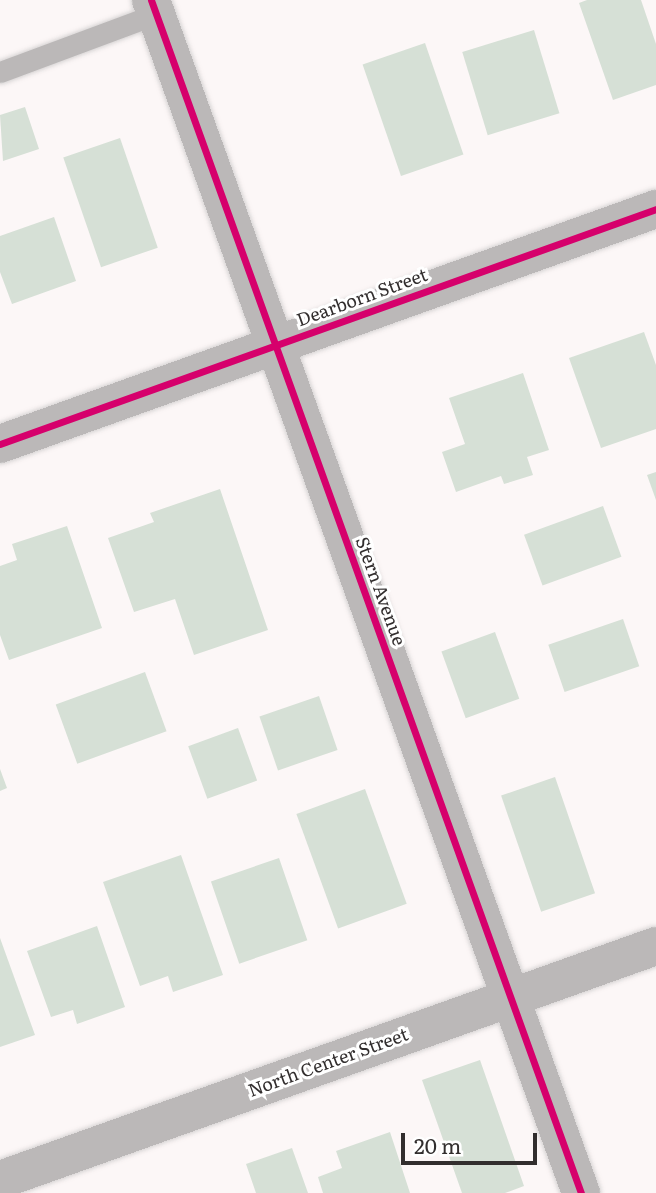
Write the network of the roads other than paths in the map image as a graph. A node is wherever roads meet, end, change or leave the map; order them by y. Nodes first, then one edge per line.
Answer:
1 (153, 7) edge
2 (0, 72) edge
3 (656, 209) edge
4 (275, 345) junction
5 (0, 444) edge
6 (656, 946) edge
7 (510, 997) junction
8 (0, 1180) edge
9 (581, 1193) edge

1 - 2 lane
1 - 4 street, Stern Avenue
3 - 4 street, Dearborn Street
4 - 5 street, Dearborn Street
4 - 7 street, Stern Avenue
6 - 7 street, North Center Street
7 - 8 street, North Center Street
7 - 9 street, Stern Avenue

